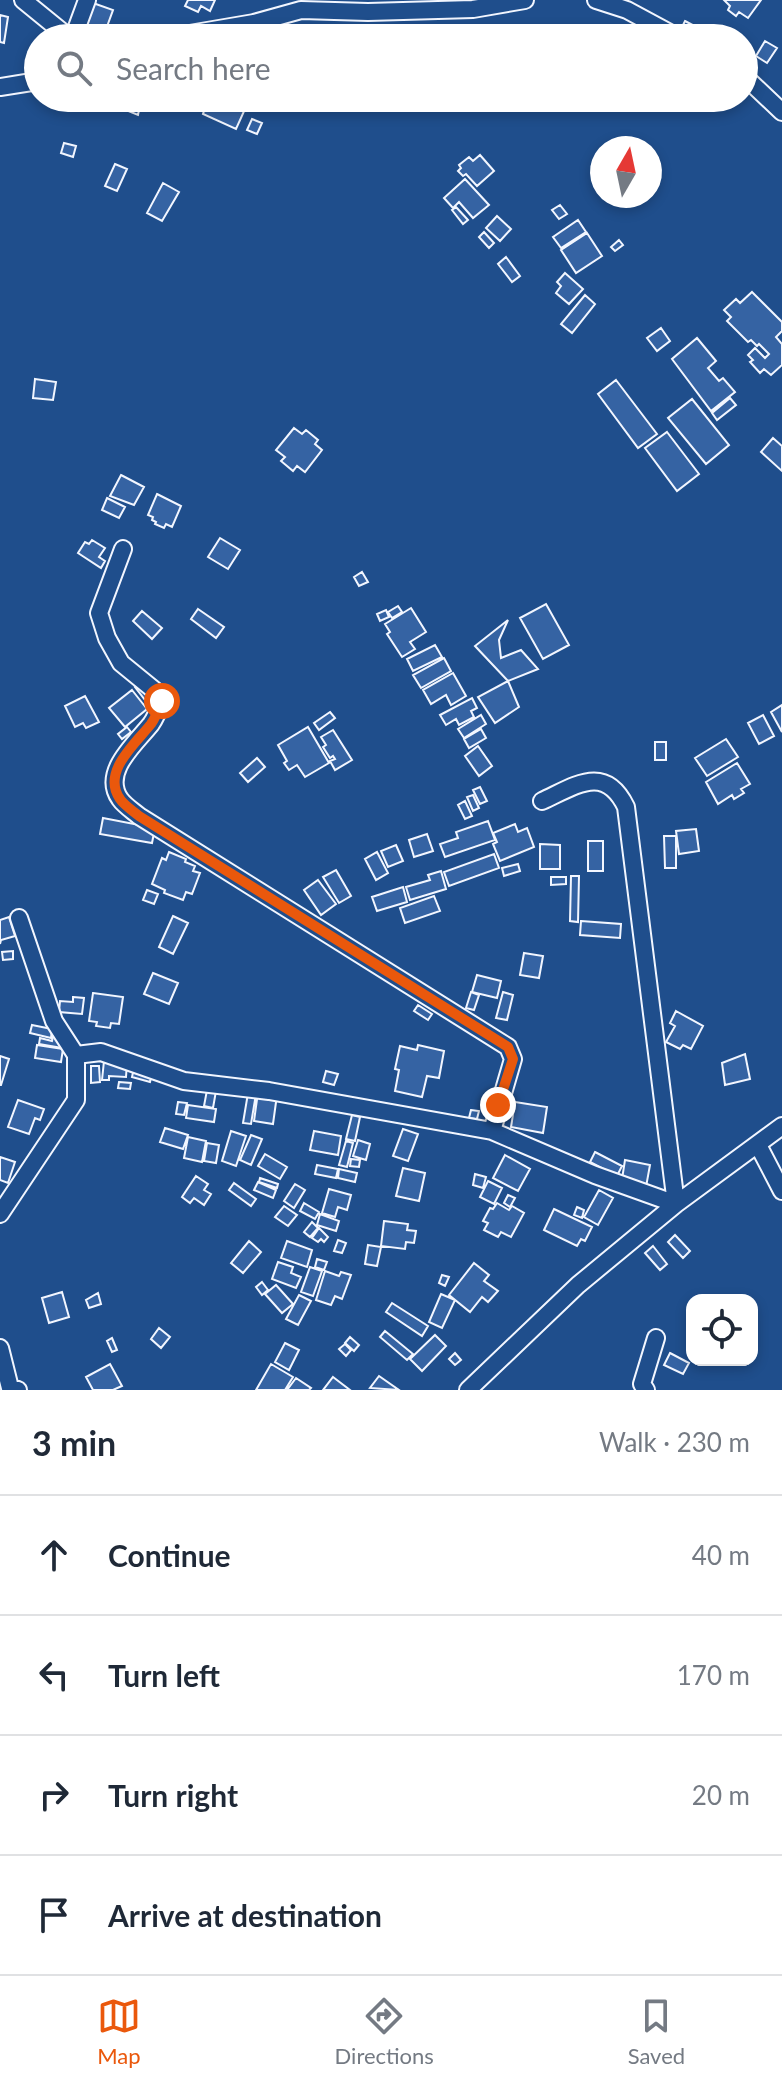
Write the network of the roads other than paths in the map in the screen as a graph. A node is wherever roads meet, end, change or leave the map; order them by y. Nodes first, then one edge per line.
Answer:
1 (23, 0) edge
2 (87, 0) edge
3 (525, 0) edge
4 (596, 0) edge
5 (52, 24) edge
6 (78, 24) edge
7 (248, 24) edge
8 (653, 24) edge
9 (24, 83) edge
10 (0, 87) edge
11 (758, 89) edge
12 (782, 112) edge
13 (123, 549) dead end
14 (542, 801) dead end
15 (19, 918) dead end
16 (76, 1055) junction
17 (782, 1126) edge
18 (492, 1131) junction
19 (758, 1145) junction
20 (782, 1191) edge
21 (676, 1204) junction
22 (0, 1214) edge
23 (656, 1338) dead end
24 (0, 1348) edge
25 (12, 1389) edge
26 (468, 1390) edge
27 (646, 1390) edge

1 - 5 street
2 - 6 street
3 - 7 street
4 - 8 street
9 - 10 street
11 - 12 street
13 - 18 street
14 - 21 street
15 - 16 street
16 - 18 street
16 - 22 street
17 - 19 street
18 - 21 street
19 - 20 street
19 - 21 street
21 - 26 street
23 - 27 street
24 - 25 street

